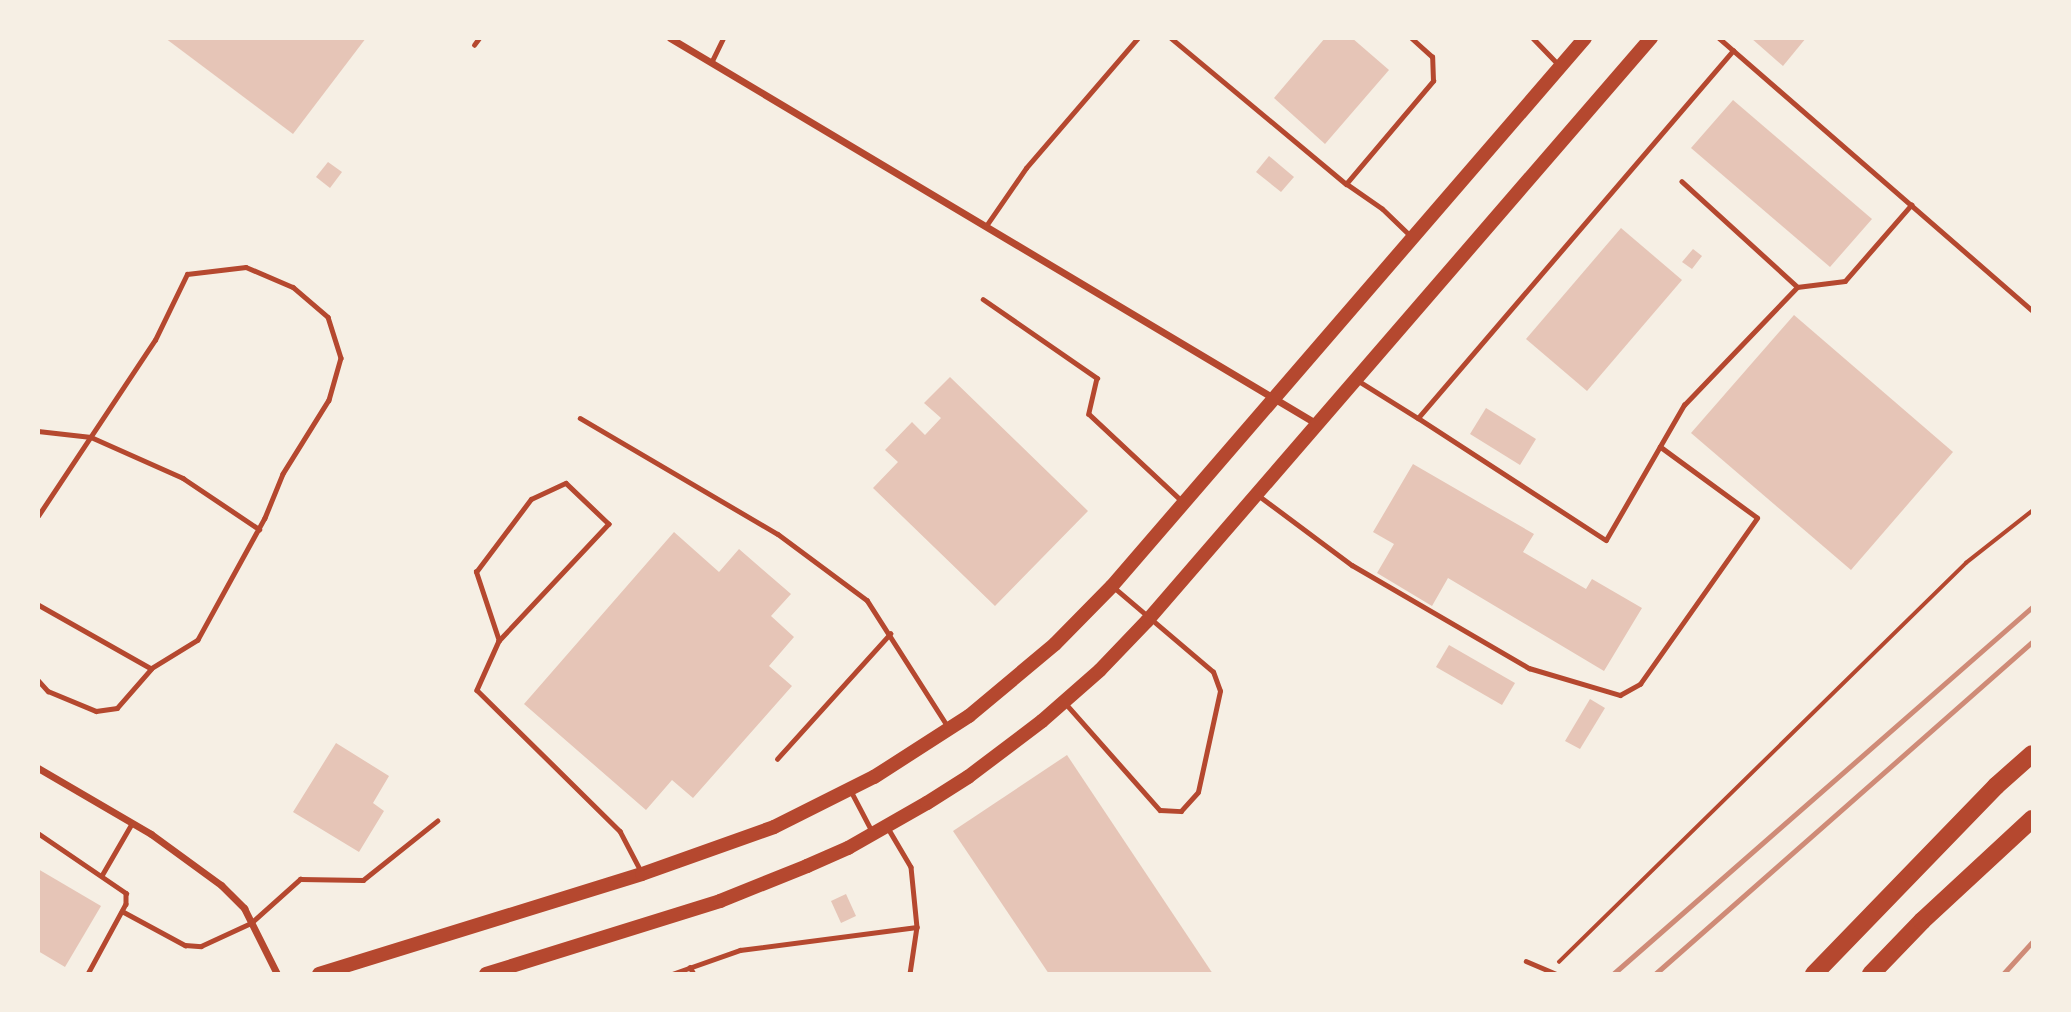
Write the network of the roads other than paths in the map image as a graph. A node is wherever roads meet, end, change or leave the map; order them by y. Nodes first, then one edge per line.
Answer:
1 (479, 38) edge
2 (670, 38) edge
3 (723, 38) edge
4 (1138, 38) edge
5 (1171, 38) edge
6 (1411, 38) edge
7 (1533, 38) edge
8 (1585, 38) edge
9 (1651, 38) edge
10 (1719, 38) edge
11 (474, 45) dead end
12 (1733, 50) junction
13 (711, 63) junction
14 (1560, 66) junction
15 (1682, 182) dead end
16 (1346, 184) junction
17 (1911, 205) junction
18 (986, 226) junction
19 (1412, 238) junction
20 (1797, 287) junction
21 (983, 299) dead end
22 (2032, 310) edge
23 (1357, 379) junction
24 (1275, 398) junction
25 (580, 418) dead end
26 (1418, 418) junction
27 (1318, 425) junction
28 (38, 431) edge
29 (91, 437) junction
30 (1660, 447) junction
31 (1257, 494) junction
32 (1184, 503) junction
33 (38, 516) edge
34 (259, 529) junction
35 (1112, 586) junction
36 (38, 605) edge
37 (1150, 618) junction
38 (890, 634) junction
39 (499, 641) junction
40 (150, 669) junction
41 (38, 680) edge
42 (1064, 702) junction
43 (950, 729) junction
44 (2032, 754) edge
45 (777, 759) dead end
46 (38, 768) edge
47 (850, 790) junction
48 (2032, 819) edge
49 (437, 821) dead end
50 (132, 823) junction
51 (881, 830) junction
52 (38, 833) edge
53 (642, 874) junction
54 (102, 875) junction
55 (122, 911) junction
56 (251, 923) junction
57 (917, 927) junction
58 (1526, 961) dead end
59 (690, 967) junction
60 (88, 974) edge
61 (277, 974) edge
62 (319, 974) edge
63 (486, 974) edge
64 (672, 974) edge
65 (694, 974) edge
66 (910, 974) edge
67 (1557, 974) edge
68 (1814, 974) edge
69 (1871, 974) edge

1 - 11 lane
2 - 13 street
3 - 13 lane
4 - 18 lane
5 - 16 lane
6 - 16 lane
7 - 14 lane
8 - 14 main road
9 - 23 main road
10 - 12 lane
12 - 17 lane
12 - 26 lane
13 - 18 street
14 - 19 main road
15 - 20 lane
16 - 19 lane
17 - 20 lane
17 - 22 lane
18 - 24 street
19 - 24 main road
20 - 30 lane
21 - 32 lane
23 - 26 lane
23 - 27 main road
24 - 27 street
24 - 32 main road
25 - 38 lane
26 - 30 lane
27 - 31 main road
28 - 29 lane
29 - 33 lane
29 - 34 lane
29 - 34 lane
30 - 31 lane
31 - 37 main road
32 - 35 main road
34 - 40 lane
35 - 37 lane
35 - 43 main road
36 - 40 lane
37 - 42 main road
37 - 42 lane
38 - 43 lane
38 - 45 lane
39 - 39 lane
39 - 53 lane
40 - 41 lane
42 - 51 main road
43 - 47 main road
44 - 68 highway
46 - 50 street
47 - 51 lane
47 - 53 main road
48 - 69 highway
49 - 56 lane
50 - 54 lane
50 - 56 street
51 - 57 lane
51 - 63 main road
52 - 54 lane
53 - 62 main road
54 - 55 lane
55 - 56 lane
55 - 60 lane
56 - 61 street
57 - 59 lane
57 - 66 lane
58 - 67 lane
59 - 64 lane
59 - 65 lane

